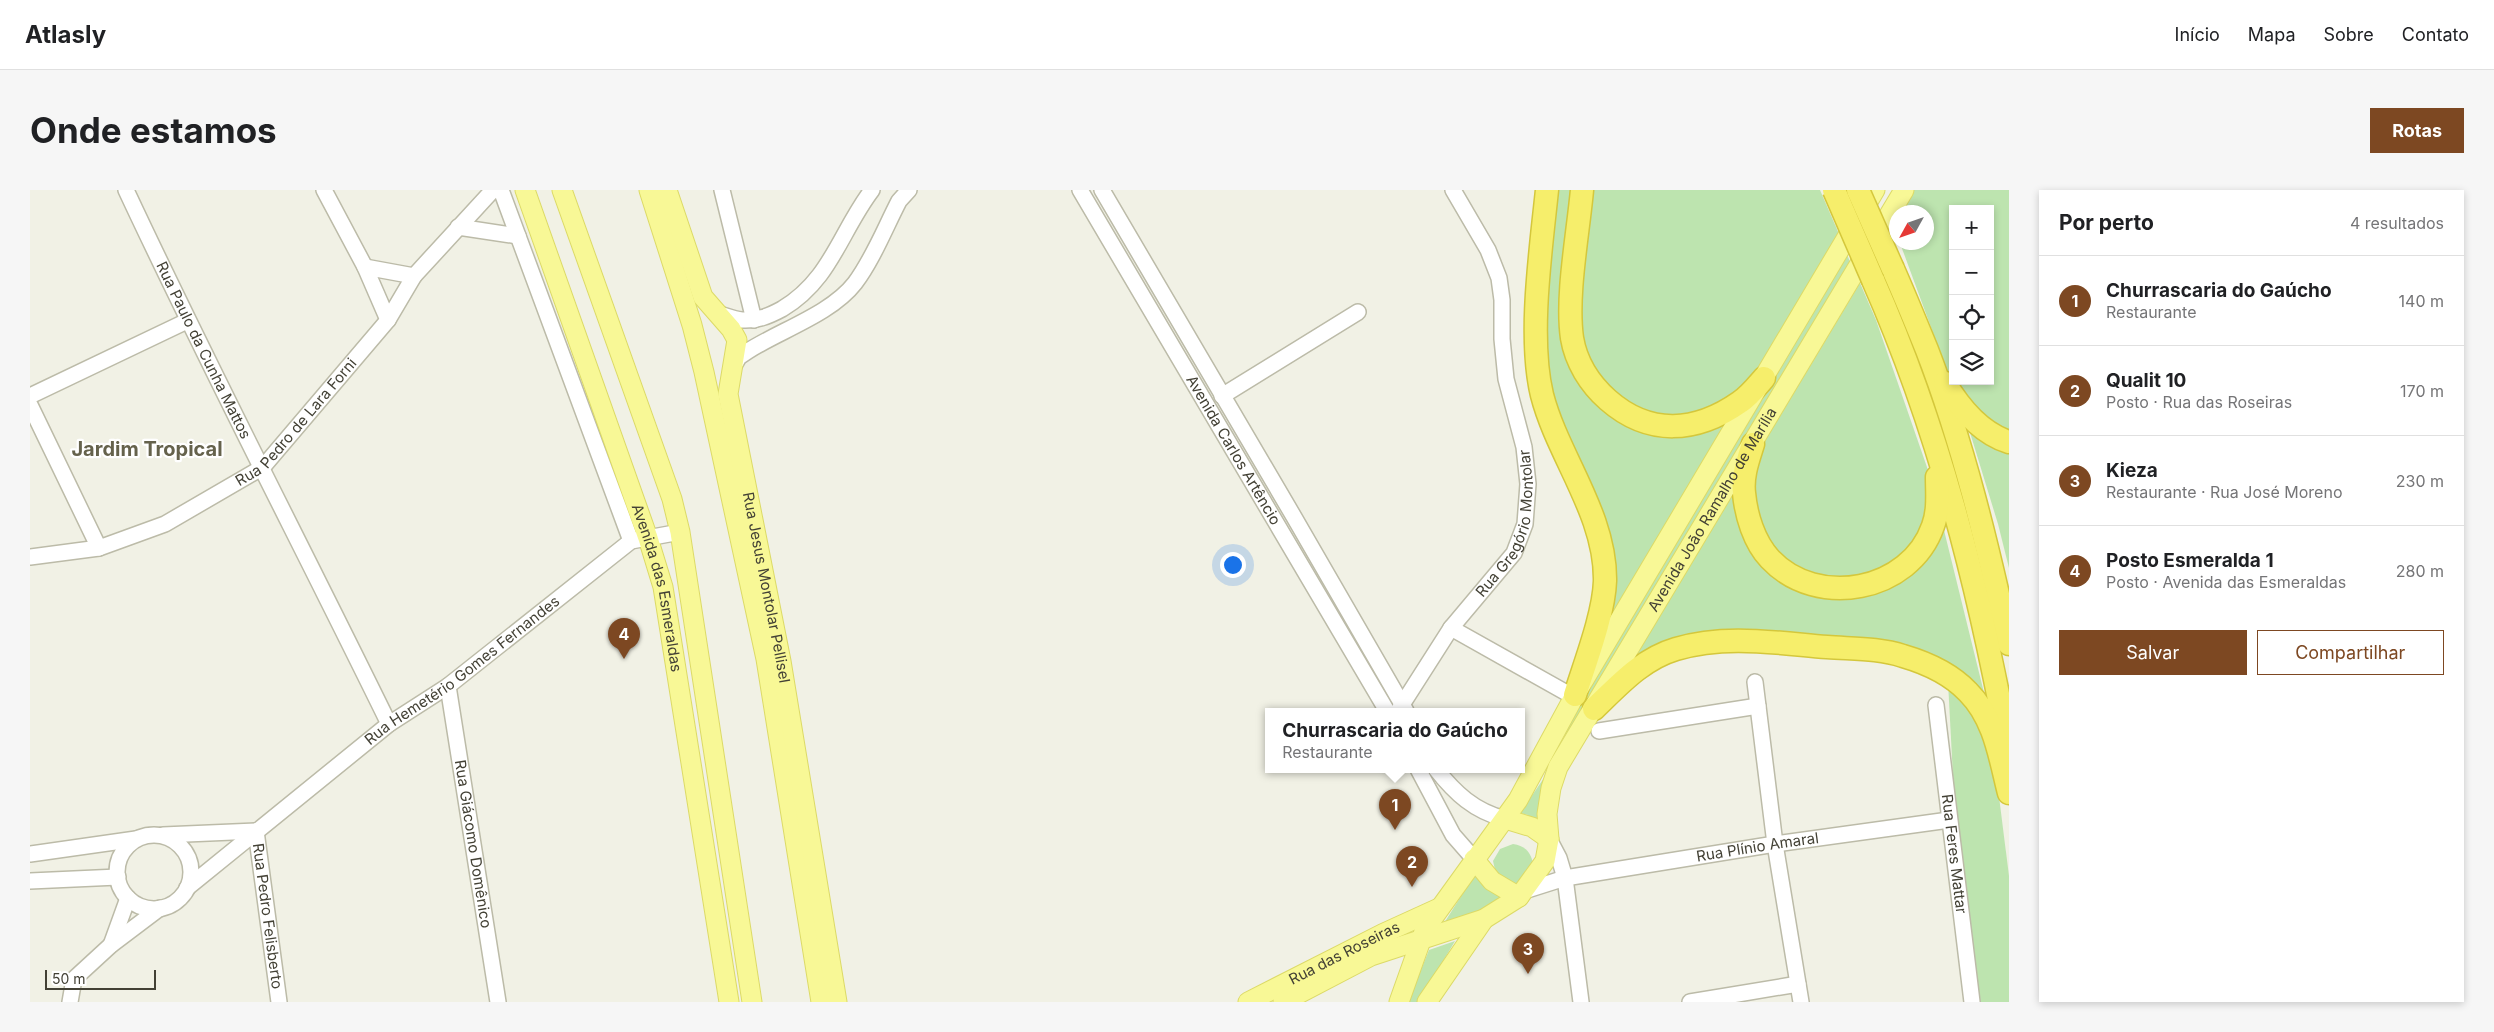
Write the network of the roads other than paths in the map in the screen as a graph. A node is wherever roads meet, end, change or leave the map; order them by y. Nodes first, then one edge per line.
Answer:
1 (126, 190) edge
2 (324, 190) edge
3 (493, 190) edge
4 (501, 190) edge
5 (525, 190) edge
6 (562, 190) edge
7 (649, 190) edge
8 (667, 190) edge
9 (722, 190) edge
10 (872, 190) edge
11 (909, 190) edge
12 (1080, 190) edge
13 (1102, 190) edge
14 (1453, 190) edge
15 (1547, 190) edge
16 (1582, 190) edge
17 (1834, 190) edge
18 (1858, 190) edge
19 (1876, 190) edge
20 (1904, 190) edge
21 (458, 228) junction
22 (518, 236) junction
23 (365, 267) junction
24 (414, 276) junction
25 (1358, 312) dead end
26 (716, 313) junction
27 (388, 320) junction
28 (754, 320) junction
29 (187, 321) junction
30 (692, 325) junction
31 (1928, 352) junction
32 (731, 370) junction
33 (704, 372) junction
34 (1764, 378) junction
35 (30, 396) edge
36 (1222, 396) junction
37 (30, 405) edge
38 (2009, 442) edge
39 (1753, 444) junction
40 (1936, 448) junction
41 (263, 467) junction
42 (1294, 517) junction
43 (1278, 525) junction
44 (680, 532) junction
45 (639, 540) junction
46 (99, 548) junction
47 (30, 557) edge
48 (1451, 628) junction
49 (2009, 644) edge
50 (1755, 682) dead end
51 (448, 686) junction
52 (1570, 693) junction
53 (1936, 705) dead end
54 (1758, 706) junction
55 (1385, 708) edge
56 (1401, 708) edge
57 (1403, 708) edge
58 (1594, 709) junction
59 (389, 724) junction
60 (1599, 730) dead end
61 (2009, 754) edge
62 (1420, 773) edge
63 (1439, 773) edge
64 (2009, 793) edge
65 (1504, 819) junction
66 (1949, 820) junction
67 (256, 831) junction
68 (159, 835) junction
69 (136, 839) junction
70 (1549, 839) junction
71 (1775, 844) junction
72 (30, 854) edge
73 (1474, 859) junction
74 (118, 877) junction
75 (1565, 878) junction
76 (30, 881) edge
77 (734, 882) junction
78 (712, 887) junction
79 (188, 888) junction
80 (1522, 894) junction
81 (128, 898) junction
82 (160, 908) junction
83 (1440, 908) junction
84 (1484, 919) junction
85 (1420, 941) junction
86 (111, 944) junction
87 (1371, 956) junction
88 (824, 962) junction
89 (1408, 978) junction
90 (1798, 984) junction
91 (70, 1002) edge
92 (280, 1002) edge
93 (498, 1002) edge
94 (729, 1002) edge
95 (752, 1002) edge
96 (821, 1002) edge
97 (837, 1002) edge
98 (1248, 1002) edge
99 (1283, 1002) edge
100 (1399, 1002) edge
101 (1427, 1002) edge
102 (1581, 1002) edge
103 (1690, 1002) edge
104 (1800, 1002) edge
105 (1972, 1002) edge

1 - 29 street, Rua Paulo da Cunha Mattos
2 - 23 street
3 - 21 street, Rua Pedro de Lara Forni
4 - 22 street
5 - 45 main road, Avenida das Esmeraldas
6 - 44 main road, Avenida das Esmeraldas
7 - 30 main road, Rua Jesus Montolar Pellisel
8 - 26 main road, Rua Jesus Montolar Pellisel
9 - 28 street
10 - 28 street
11 - 32 street
12 - 43 street, Avenida Carlos Artêncio
13 - 36 street, Avenida Carlos Artêncio
14 - 48 street, Rua Gregório Montolar
15 - 52 highway
16 - 34 highway
17 - 40 highway, bridge
18 - 31 highway, bridge
19 - 34 main road, Avenida João Ramalho de Marília
20 - 39 main road, Avenida João Ramalho de Marília
21 - 22 street
21 - 24 street, Rua Pedro de Lara Forni
22 - 45 street
23 - 24 street
23 - 27 street
24 - 27 street, Rua Pedro de Lara Forni
25 - 36 street
26 - 28 street
26 - 30 main road
26 - 32 main road, Rua Jesus Montolar Pellisel
27 - 41 street, Rua Pedro de Lara Forni
29 - 35 street
29 - 41 street, Rua Paulo da Cunha Mattos
30 - 33 main road, Rua Jesus Montolar Pellisel
31 - 38 highway
31 - 49 highway
32 - 33 main road
32 - 88 main road, Rua Jesus Montolar Pellisel
33 - 88 main road, Rua Jesus Montolar Pellisel
34 - 52 main road, Avenida João Ramalho de Marília
36 - 42 street, Avenida Carlos Artêncio
37 - 46 street
39 - 40 highway
39 - 58 main road, Avenida João Ramalho de Marília
40 - 61 highway
41 - 46 street, Rua Pedro de Lara Forni
41 - 59 street, Rua Paulo da Cunha Mattos
42 - 43 street
42 - 56 street, Avenida Carlos Artêncio
43 - 55 street, Avenida Carlos Artêncio
44 - 45 street, Rua Hemetério Gomes Fernandes
44 - 77 main road, Avenida das Esmeraldas
45 - 51 street, Rua Hemetério Gomes Fernandes
45 - 78 main road, Avenida das Esmeraldas
46 - 47 street, Rua Pedro de Lara Forni
48 - 52 street
48 - 57 street, Rua Gregório Montolar
50 - 54 street
51 - 59 street, Rua Hemetério Gomes Fernandes
51 - 93 street, Rua Giácomo Domênico
52 - 65 main road, Avenida João Ramalho de Marília
53 - 66 street, Rua Feres Mattar
54 - 60 street
54 - 71 street
58 - 64 highway
58 - 70 main road, Avenida João Ramalho de Marília
59 - 67 street, Rua Hemetério Gomes Fernandes
62 - 73 street
63 - 65 street
65 - 70 main road
65 - 73 main road
66 - 71 street, Rua Plínio Amaral
66 - 105 street, Rua Feres Mattar
67 - 68 street
67 - 79 street, Rua Hemetério Gomes Fernandes
67 - 92 street, Rua Pedro Felisberto
68 - 69 street
68 - 79 street
69 - 72 street
69 - 74 street
70 - 75 street
70 - 80 main road
71 - 75 street, Rua Plínio Amaral
71 - 90 street
73 - 80 main road
73 - 83 main road
74 - 76 street
74 - 81 street
75 - 80 street, Rua Plínio Amaral
75 - 102 street
77 - 78 main road
77 - 95 main road, Avenida das Esmeraldas
78 - 94 main road, Avenida das Esmeraldas
79 - 82 street, Rua Hemetério Gomes Fernandes
80 - 84 main road
81 - 82 street
81 - 86 street, Rua Hemetério Gomes Fernandes
82 - 86 street, Rua Hemetério Gomes Fernandes
83 - 85 main road
83 - 98 main road, Rua das Roseiras
84 - 85 main road, Rua das Roseiras
84 - 101 main road
85 - 87 main road, Rua das Roseiras
85 - 89 main road
86 - 91 street, Rua Hemetério Gomes Fernandes
87 - 89 main road
87 - 99 main road, Rua das Roseiras
88 - 96 main road, Rua Jesus Montolar Pellisel
88 - 97 main road, Rua Jesus Montolar Pellisel
89 - 100 main road
90 - 103 street
90 - 104 street

